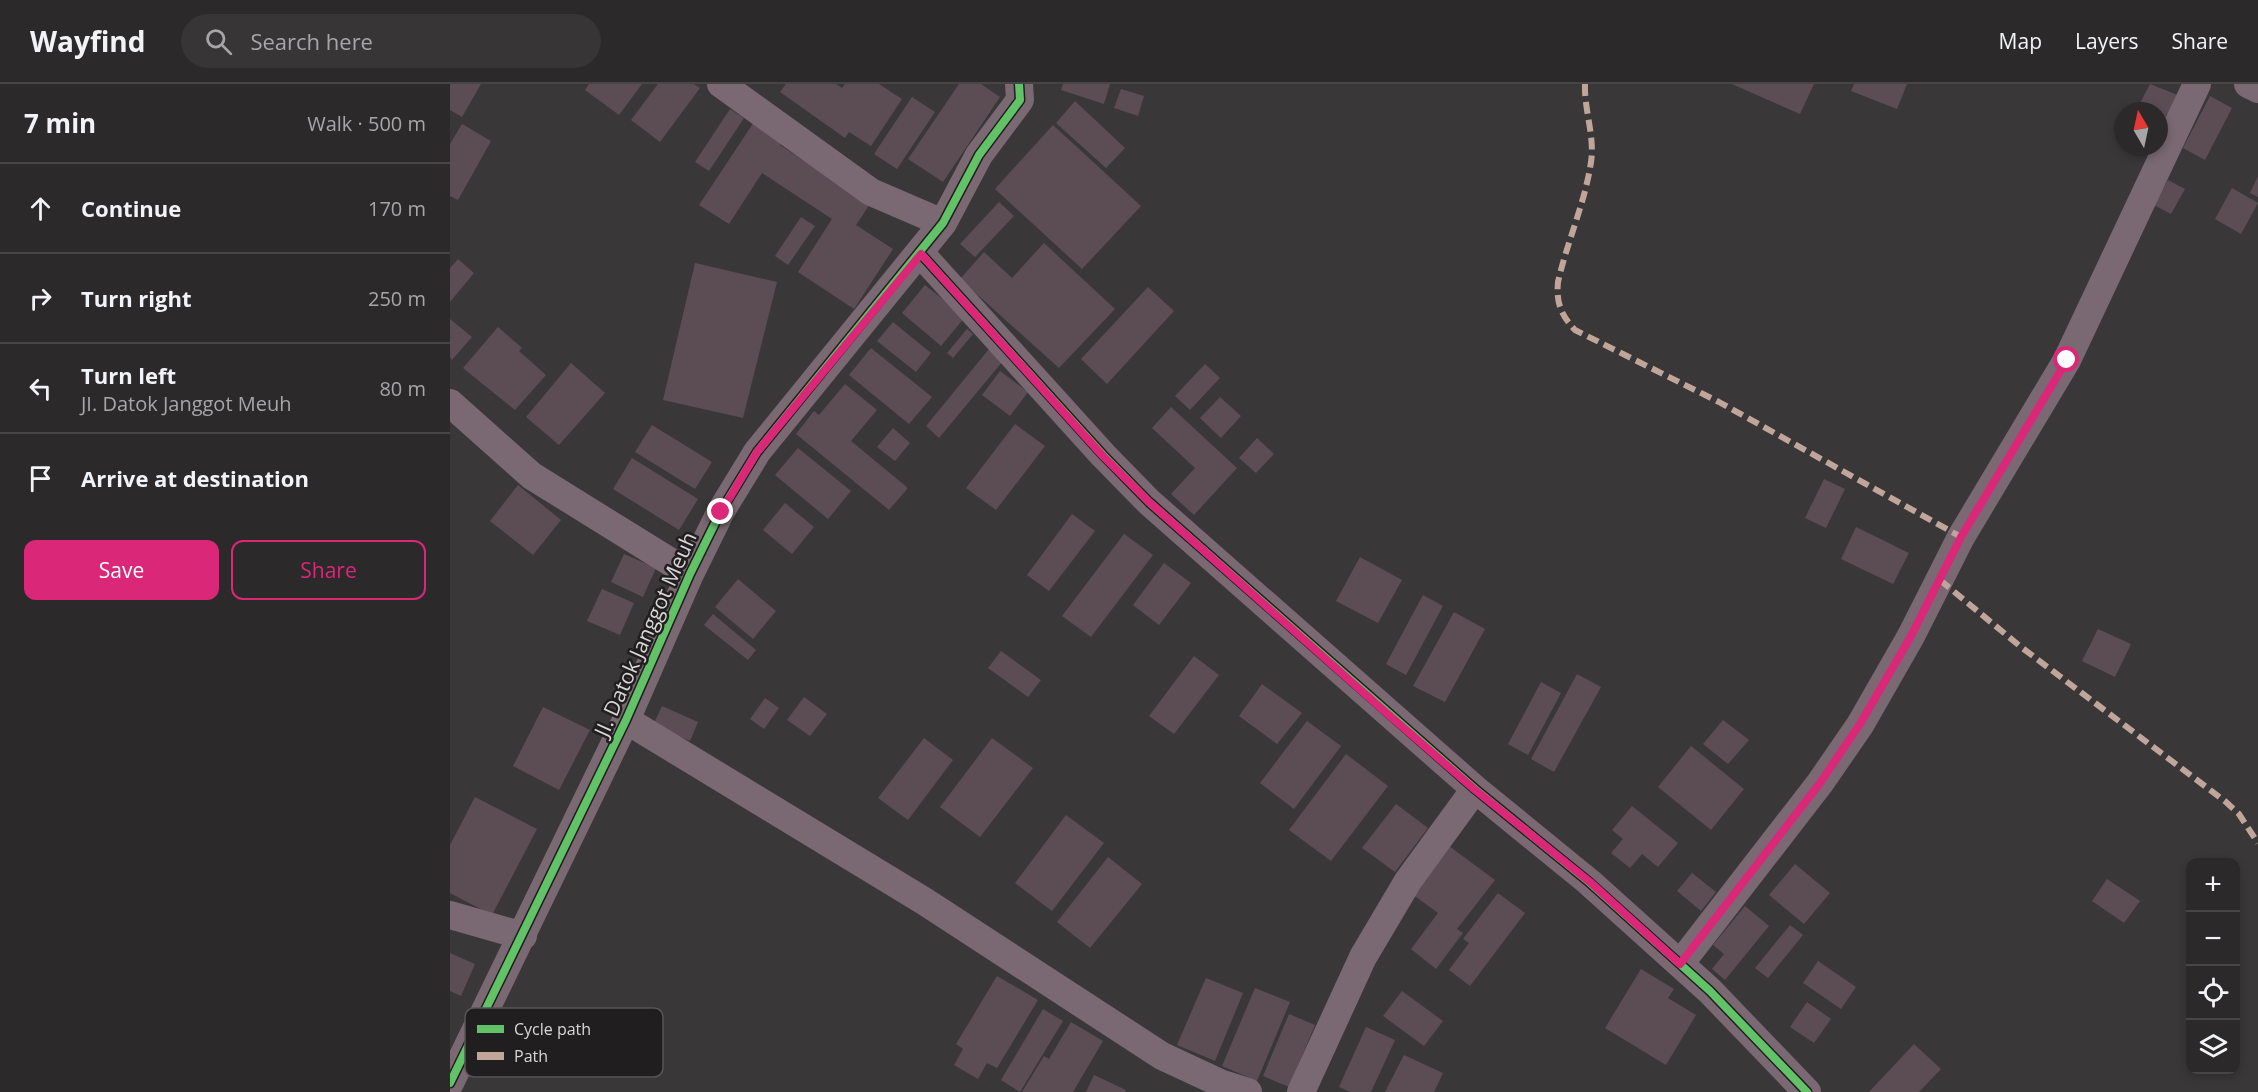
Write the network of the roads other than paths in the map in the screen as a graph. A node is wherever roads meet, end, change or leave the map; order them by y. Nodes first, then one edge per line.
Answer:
1 (721, 84) edge
2 (1019, 84) edge
3 (2197, 84) edge
4 (2248, 84) edge
5 (2258, 89) edge
6 (943, 223) junction
7 (921, 254) junction
8 (450, 403) edge
9 (690, 574) junction
10 (626, 720) junction
11 (1474, 789) junction
12 (450, 915) edge
13 (523, 936) junction
14 (1680, 964) junction
15 (487, 1008) edge
16 (465, 1053) edge
17 (450, 1083) edge
18 (1248, 1092) edge
19 (1301, 1092) edge
20 (1807, 1092) edge

1 - 6 street
2 - 6 street, JI. Datok Janggot Meuh
3 - 14 street
4 - 5 street
6 - 7 street, JI. Datok Janggot Meuh
7 - 9 street, JI. Datok Janggot Meuh
7 - 11 street
8 - 9 street
9 - 10 street, JI. Datok Janggot Meuh
10 - 13 street, JI. Datok Janggot Meuh
10 - 18 street
11 - 14 street
11 - 19 street
12 - 13 street
13 - 15 street, JI. Datok Janggot Meuh
14 - 20 street
16 - 17 street, JI. Datok Janggot Meuh

